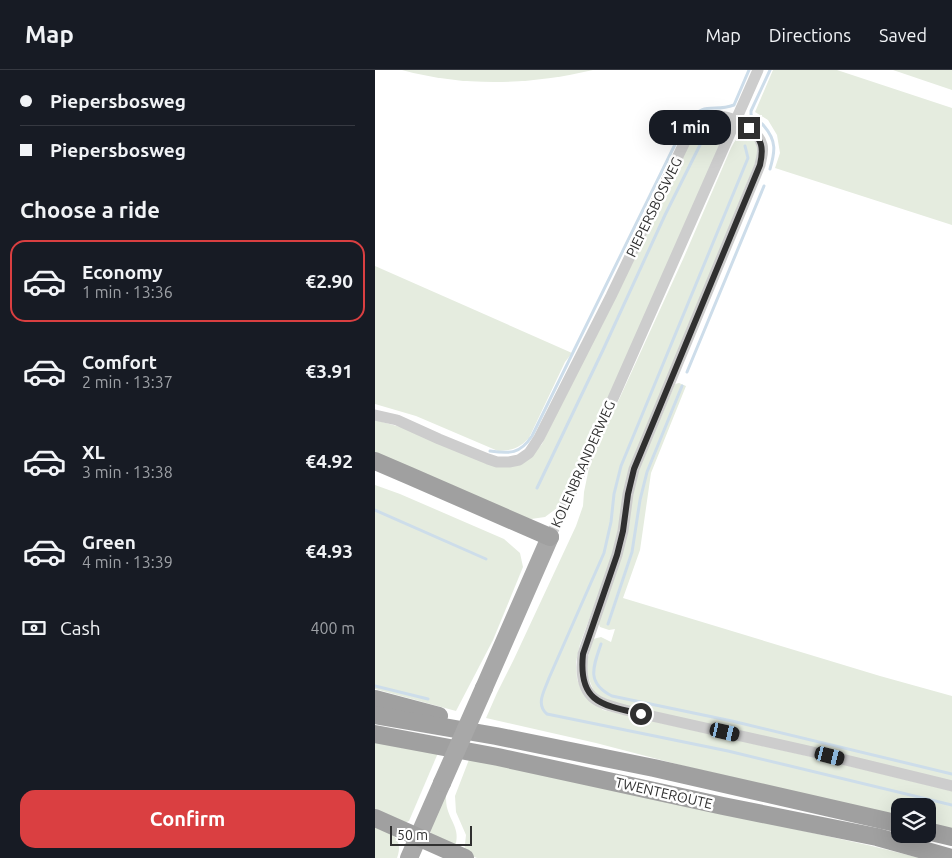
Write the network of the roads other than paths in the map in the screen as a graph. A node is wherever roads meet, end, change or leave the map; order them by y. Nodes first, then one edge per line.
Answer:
1 (758, 70) edge
2 (736, 120) junction
3 (375, 415) edge
4 (375, 462) edge
5 (375, 474) edge
6 (548, 543) junction
7 (375, 699) edge
8 (375, 715) edge
9 (375, 734) edge
10 (496, 736) junction
11 (952, 786) edge
12 (375, 818) edge
13 (891, 822) edge
14 (936, 833) edge
15 (418, 837) junction
16 (952, 837) edge
17 (409, 858) edge
18 (465, 858) edge
19 (952, 858) edge

1 - 2 street, KOLENBRANDERWEG
2 - 3 street, PIEPERSBOSWEG
2 - 6 street, KOLENBRANDERWEG
2 - 11 street, PIEPERSBOSWEG
4 - 6 highway
5 - 6 highway
6 - 15 main road, KOLENBRANDERWEG, bridge
7 - 10 highway
8 - 10 highway, TWENTEROUTE
9 - 19 highway, TWENTEROUTE
10 - 13 highway, TWENTEROUTE
12 - 15 highway
14 - 16 highway
15 - 17 main road, KOLENBRANDERWEG
15 - 18 highway

